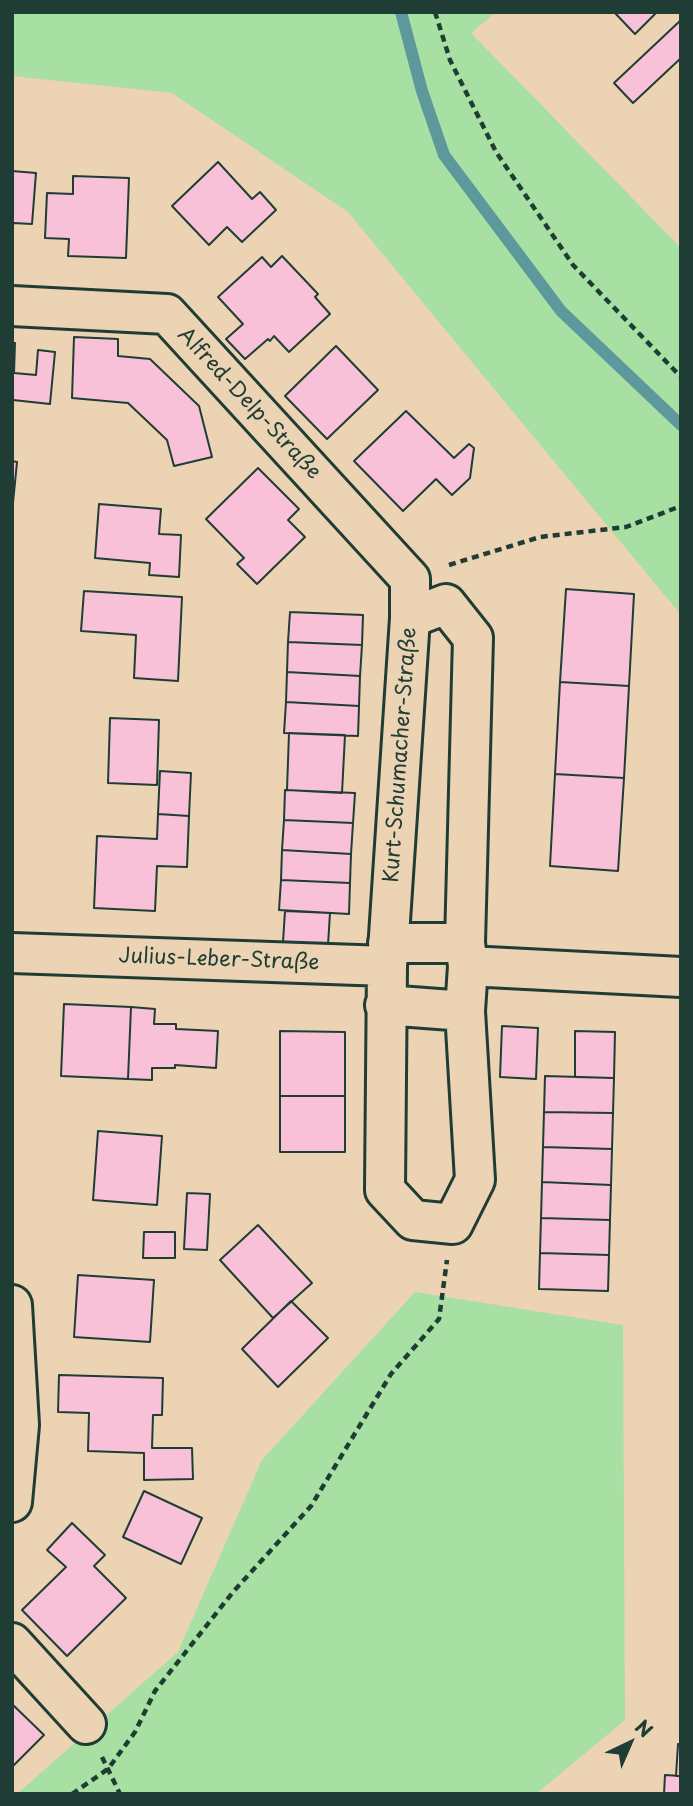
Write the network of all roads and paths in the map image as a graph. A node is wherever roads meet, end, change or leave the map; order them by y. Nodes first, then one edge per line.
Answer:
1 (435, 12) edge
2 (12, 306) edge
3 (681, 377) edge
4 (681, 506) edge
5 (410, 579) junction
6 (410, 618) junction
7 (12, 953) edge
8 (466, 954) junction
9 (388, 955) junction
10 (681, 976) edge
11 (386, 1005) junction
12 (465, 1011) junction
13 (453, 1224) junction
14 (12, 1305) edge
15 (12, 1502) edge
16 (12, 1643) edge
17 (86, 1724) dead end
18 (72, 1794) edge

1 - 3 path
2 - 5 street, Alfred-Delp-Straße
4 - 5 path
5 - 6 street
6 - 8 street, Kurt-Schumacher-Straße
6 - 9 street, Kurt-Schumacher-Straße
7 - 9 street, Julius-Leber-Straße
8 - 9 street
8 - 10 street
8 - 12 street
9 - 11 street
11 - 12 street
11 - 13 street
12 - 13 street
13 - 18 path
14 - 15 street
16 - 17 street

